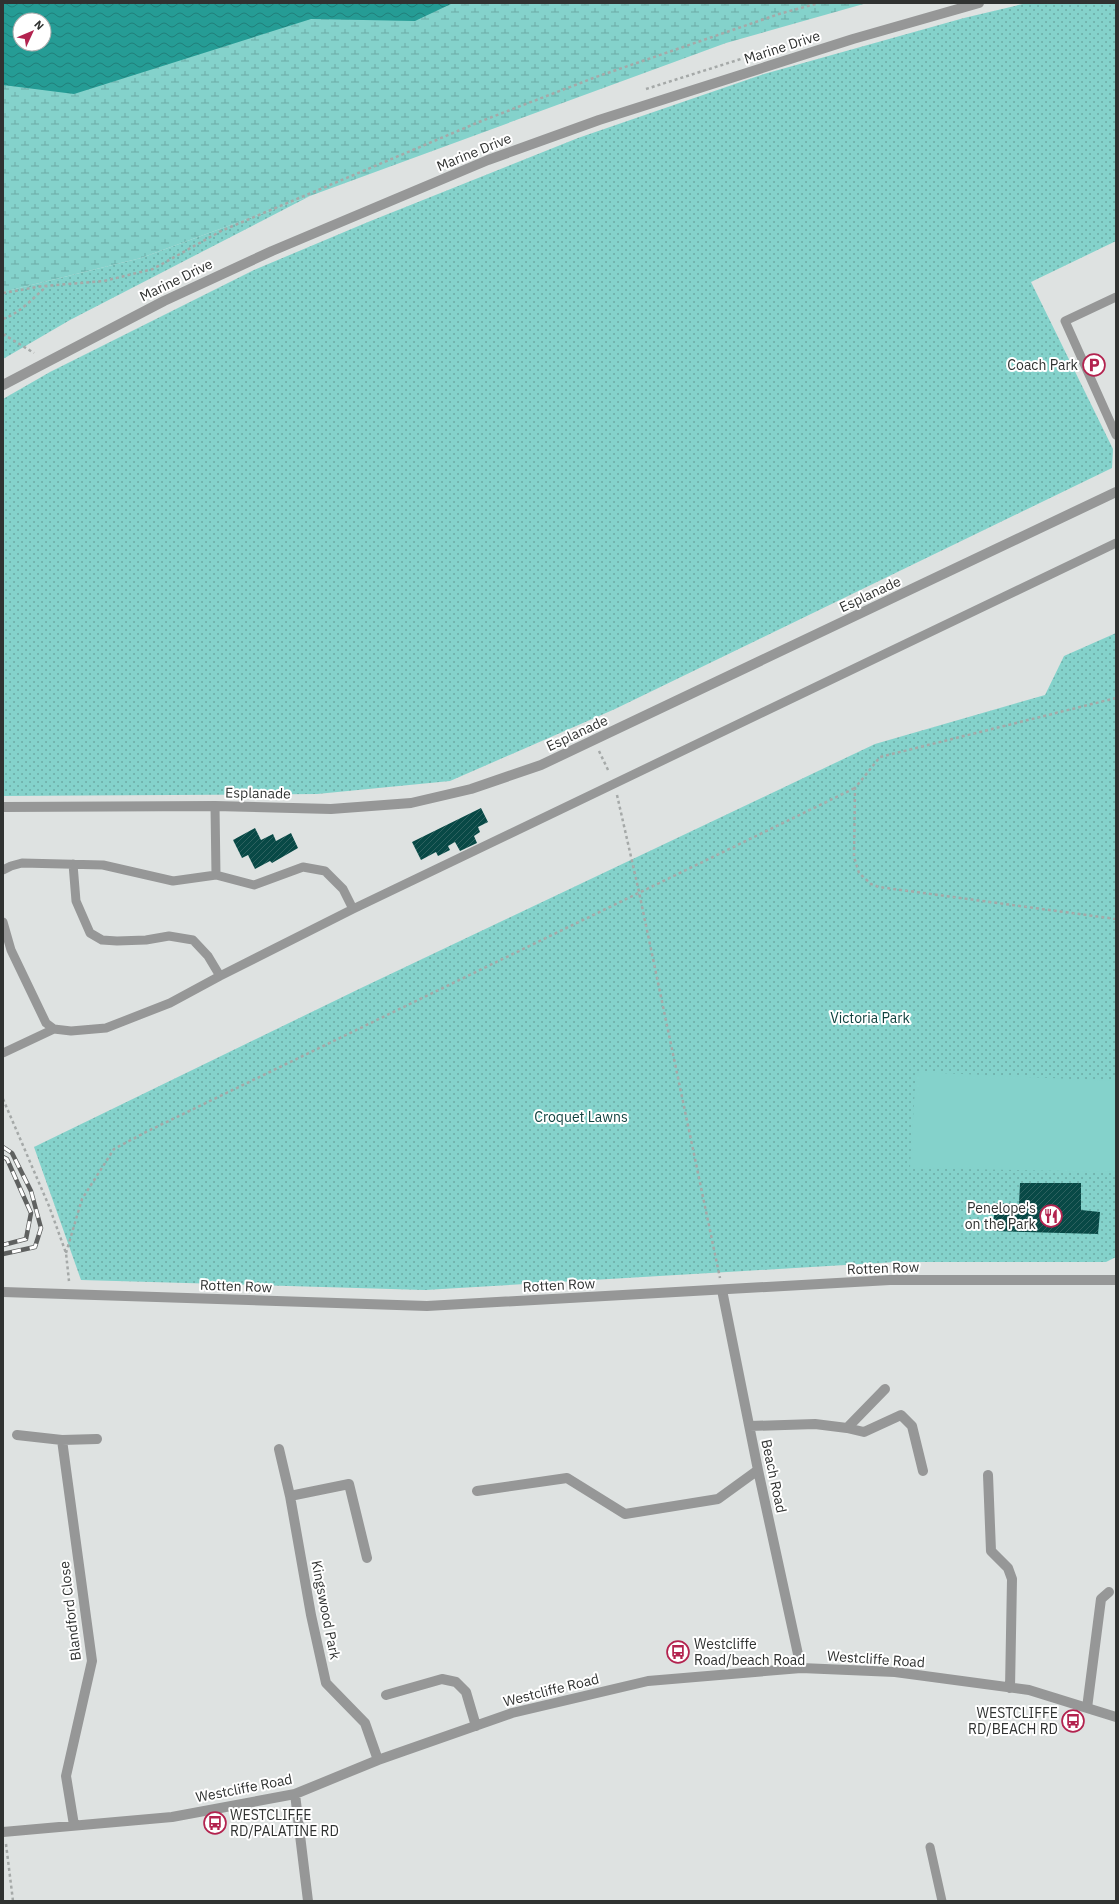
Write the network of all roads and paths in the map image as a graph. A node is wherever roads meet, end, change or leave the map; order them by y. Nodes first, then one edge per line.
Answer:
1 (819, 3) edge
2 (980, 3) edge
3 (47, 285) junction
4 (3, 293) edge
5 (1116, 297) edge
6 (3, 320) edge
7 (3, 334) edge
8 (34, 353) dead end
9 (3, 385) edge
10 (1116, 435) edge
11 (1116, 492) edge
12 (1116, 543) edge
13 (1116, 698) edge
14 (594, 740) junction
15 (614, 784) junction
16 (855, 788) junction
17 (215, 806) junction
18 (3, 807) edge
19 (73, 864) junction
20 (3, 870) edge
21 (216, 875) junction
22 (640, 892) junction
23 (353, 909) junction
24 (1116, 919) edge
25 (3, 922) edge
26 (220, 976) junction
27 (54, 1029) junction
28 (3, 1053) edge
29 (3, 1099) edge
30 (66, 1253) junction
31 (1116, 1280) edge
32 (722, 1290) junction
33 (3, 1292) edge
34 (70, 1294) junction
35 (885, 1389) dead end
36 (750, 1426) junction
37 (847, 1428) junction
38 (16, 1435) dead end
39 (97, 1439) dead end
40 (62, 1440) junction
41 (279, 1449) dead end
42 (758, 1470) junction
43 (923, 1470) dead end
44 (988, 1475) dead end
45 (477, 1491) dead end
46 (290, 1496) junction
47 (367, 1558) dead end
48 (1108, 1592) dead end
49 (801, 1668) junction
50 (1010, 1688) junction
51 (386, 1695) dead end
52 (1087, 1708) junction
53 (1116, 1717) edge
54 (476, 1726) junction
55 (378, 1760) junction
56 (295, 1794) junction
57 (74, 1825) junction
58 (4, 1832) edge
59 (930, 1847) dead end
60 (13, 1901) edge
61 (308, 1901) edge
62 (942, 1901) edge

1 - 3 path
2 - 9 street, Marine Drive
3 - 4 path
3 - 6 path
5 - 10 lane
7 - 8 path
11 - 14 street, Esplanade
12 - 15 lane
13 - 16 path
14 - 15 path
14 - 17 street, Esplanade
15 - 22 path
15 - 23 lane
16 - 22 path
16 - 24 path
17 - 18 street, Esplanade
17 - 21 lane
19 - 20 lane
19 - 21 lane
19 - 26 lane
21 - 23 lane
22 - 30 path
22 - 32 path
23 - 26 lane
25 - 27 lane
26 - 27 lane
27 - 28 lane
29 - 30 path
30 - 34 path
31 - 32 street, Rotten Row
32 - 34 street, Rotten Row
32 - 36 street, Beach Road
33 - 34 street, Rotten Row
35 - 37 street
36 - 37 street
36 - 42 street, Beach Road
37 - 43 street
38 - 40 street
39 - 40 street
40 - 57 street, Blandford Close
41 - 46 street, Kingswood Park
42 - 45 street
42 - 49 street, Beach Road
44 - 50 street
46 - 47 street
46 - 55 street, Kingswood Park
48 - 52 street
49 - 50 street, Westcliffe Road
49 - 54 street, Westcliffe Road
50 - 52 street, Westcliffe Road
51 - 54 street
52 - 53 street, Westcliffe Road
54 - 55 street, Westcliffe Road
55 - 56 street, Westcliffe Road
56 - 57 street, Westcliffe Road
56 - 61 street
57 - 58 street, Westcliffe Road
58 - 60 path
59 - 62 lane

